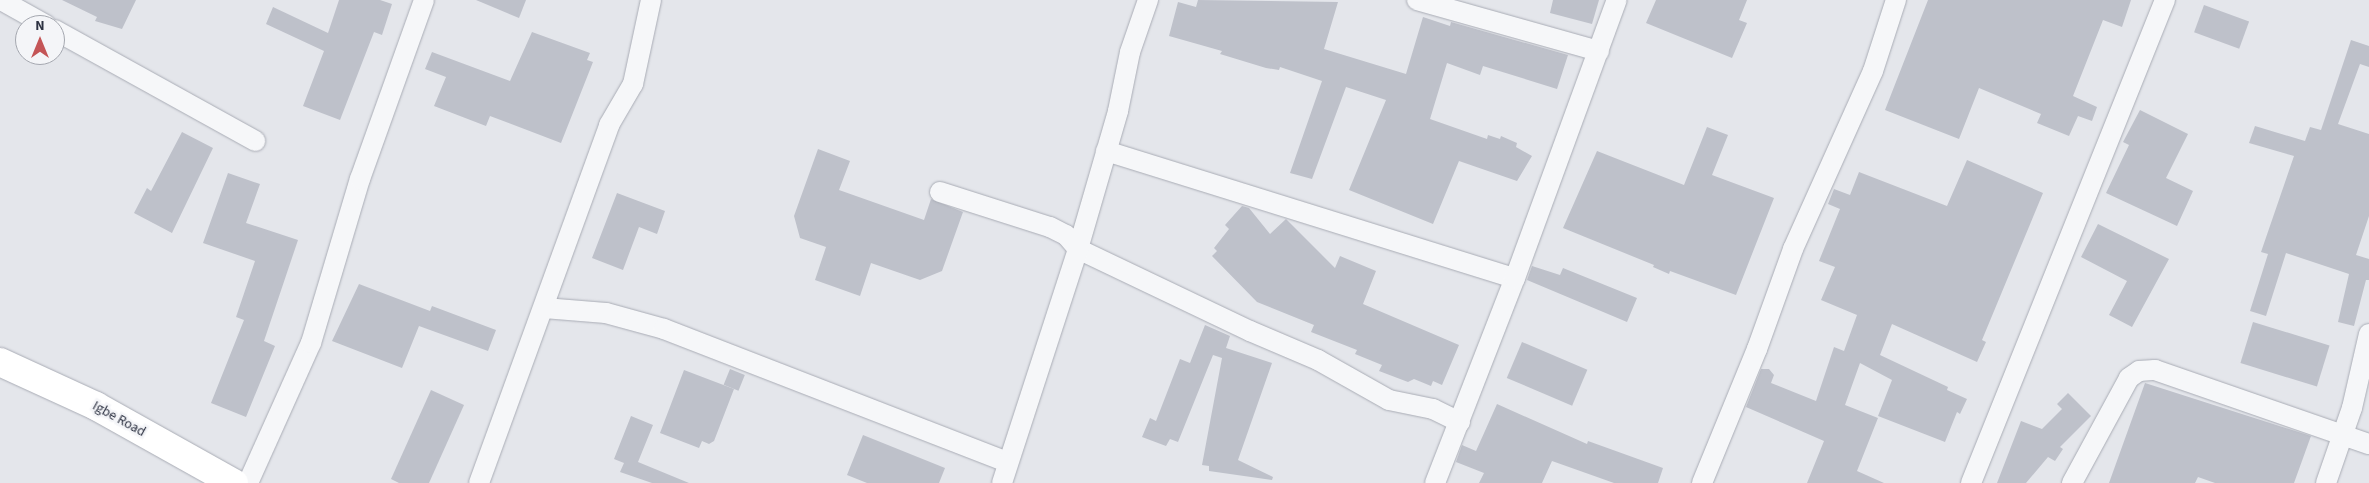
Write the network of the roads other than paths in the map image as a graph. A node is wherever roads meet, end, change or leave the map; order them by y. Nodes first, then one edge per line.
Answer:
1 (1, 0) edge
2 (424, 0) edge
3 (651, 0) edge
4 (1148, 0) edge
5 (1417, 0) edge
6 (1616, 0) edge
7 (1896, 0) edge
8 (2165, 0) edge
9 (28, 15) edge
10 (65, 36) edge
11 (1599, 51) junction
12 (255, 141) dead end
13 (1106, 151) junction
14 (940, 192) dead end
15 (1078, 249) junction
16 (1515, 278) junction
17 (544, 308) junction
18 (2369, 334) edge
19 (0, 362) edge
20 (1460, 422) junction
21 (2340, 436) junction
22 (2369, 444) edge
23 (1007, 462) junction
24 (2071, 482) edge
25 (234, 483) edge
26 (248, 483) edge
27 (479, 483) edge
28 (1002, 483) edge
29 (1435, 483) edge
30 (1702, 483) edge
31 (1971, 483) edge
32 (2326, 483) edge

1 - 9 street
2 - 26 street
3 - 17 street
4 - 13 street
5 - 11 street
6 - 11 street
7 - 30 street
8 - 31 street
10 - 12 street
11 - 16 street
13 - 15 street
13 - 16 street
14 - 15 street
15 - 20 street
15 - 23 street
16 - 20 street
17 - 23 street
17 - 27 street
18 - 21 street
19 - 25 street, Igbe Road
20 - 29 street
21 - 22 street
21 - 24 street
21 - 32 street
23 - 28 street

